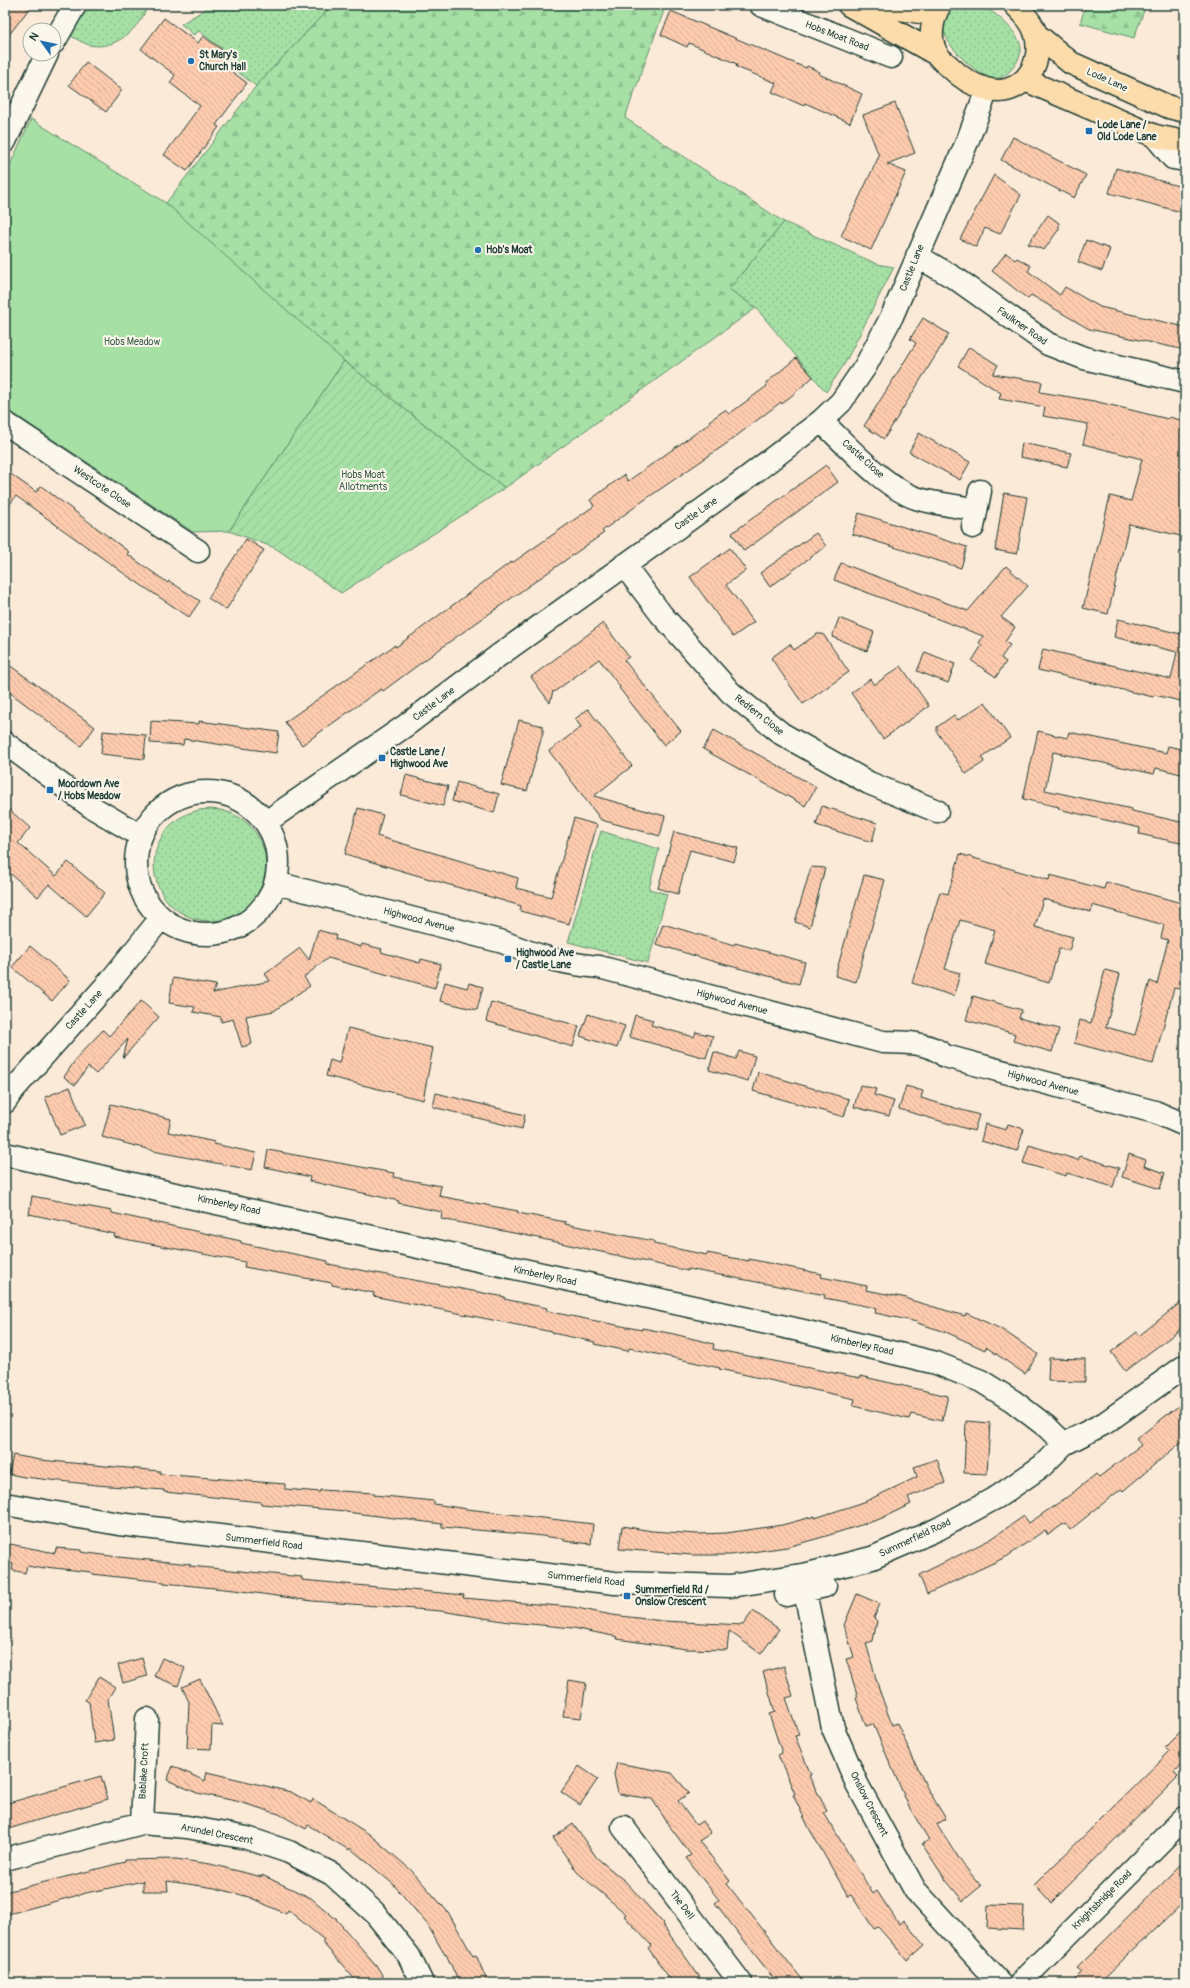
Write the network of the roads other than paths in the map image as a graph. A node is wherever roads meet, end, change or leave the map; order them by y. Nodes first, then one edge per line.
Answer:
1 (75, 5) edge
2 (762, 5) edge
3 (849, 5) edge
4 (872, 5) edge
5 (1015, 5) edge
6 (937, 10) edge
7 (62, 28) edge
8 (1038, 35) junction
9 (936, 54) junction
10 (891, 57) dead end
11 (43, 62) edge
12 (1025, 80) junction
13 (987, 90) junction
14 (1185, 111) edge
15 (1155, 136) junction
16 (5, 142) edge
17 (1185, 142) edge
18 (1185, 160) edge
19 (917, 256) junction
20 (1185, 382) edge
21 (821, 421) junction
22 (5, 423) edge
23 (976, 509) dead end
24 (198, 551) dead end
25 (624, 565) junction
26 (5, 744) edge
27 (937, 811) dead end
28 (266, 822) junction
29 (141, 836) junction
30 (276, 883) junction
31 (161, 918) junction
32 (5, 1102) edge
33 (1185, 1125) edge
34 (5, 1154) edge
35 (1185, 1366) edge
36 (1064, 1444) junction
37 (5, 1504) edge
38 (805, 1591) dead end
39 (147, 1719) dead end
40 (1185, 1818) edge
41 (142, 1823) junction
42 (623, 1827) dead end
43 (5, 1859) edge
44 (422, 1983) edge
45 (741, 1983) edge
46 (1000, 1983) edge
47 (1020, 1983) edge

1 - 7 street
2 - 10 street, Hobs Moat Road
3 - 9 main road
4 - 6 main road
5 - 8 main road, Lode Lane
6 - 9 main road
8 - 12 main road
8 - 14 main road, Lode Lane
9 - 13 main road
11 - 16 street
12 - 13 main road
12 - 15 main road
13 - 19 street, Castle Lane
15 - 17 main road
15 - 18 street
19 - 20 street, Faulkner Road
19 - 21 street, Castle Lane
21 - 23 street, Castle Close
21 - 25 street, Castle Lane
22 - 24 street, Westcote Close
25 - 27 street, Redfern Close
25 - 28 street, Castle Lane
26 - 29 street
28 - 29 street
28 - 30 street
29 - 31 street
30 - 31 street
30 - 33 street, Highwood Avenue
31 - 32 street, Castle Lane
34 - 36 street, Kimberley Road
35 - 36 street, Summerfield Road
36 - 37 street, Summerfield Road
38 - 46 street, Onslow Crescent
39 - 41 street, Bablake Croft
40 - 47 street, Knightsbridge Road
41 - 43 street, Arundel Crescent
41 - 44 street, Arundel Crescent
42 - 45 street, The Dell

